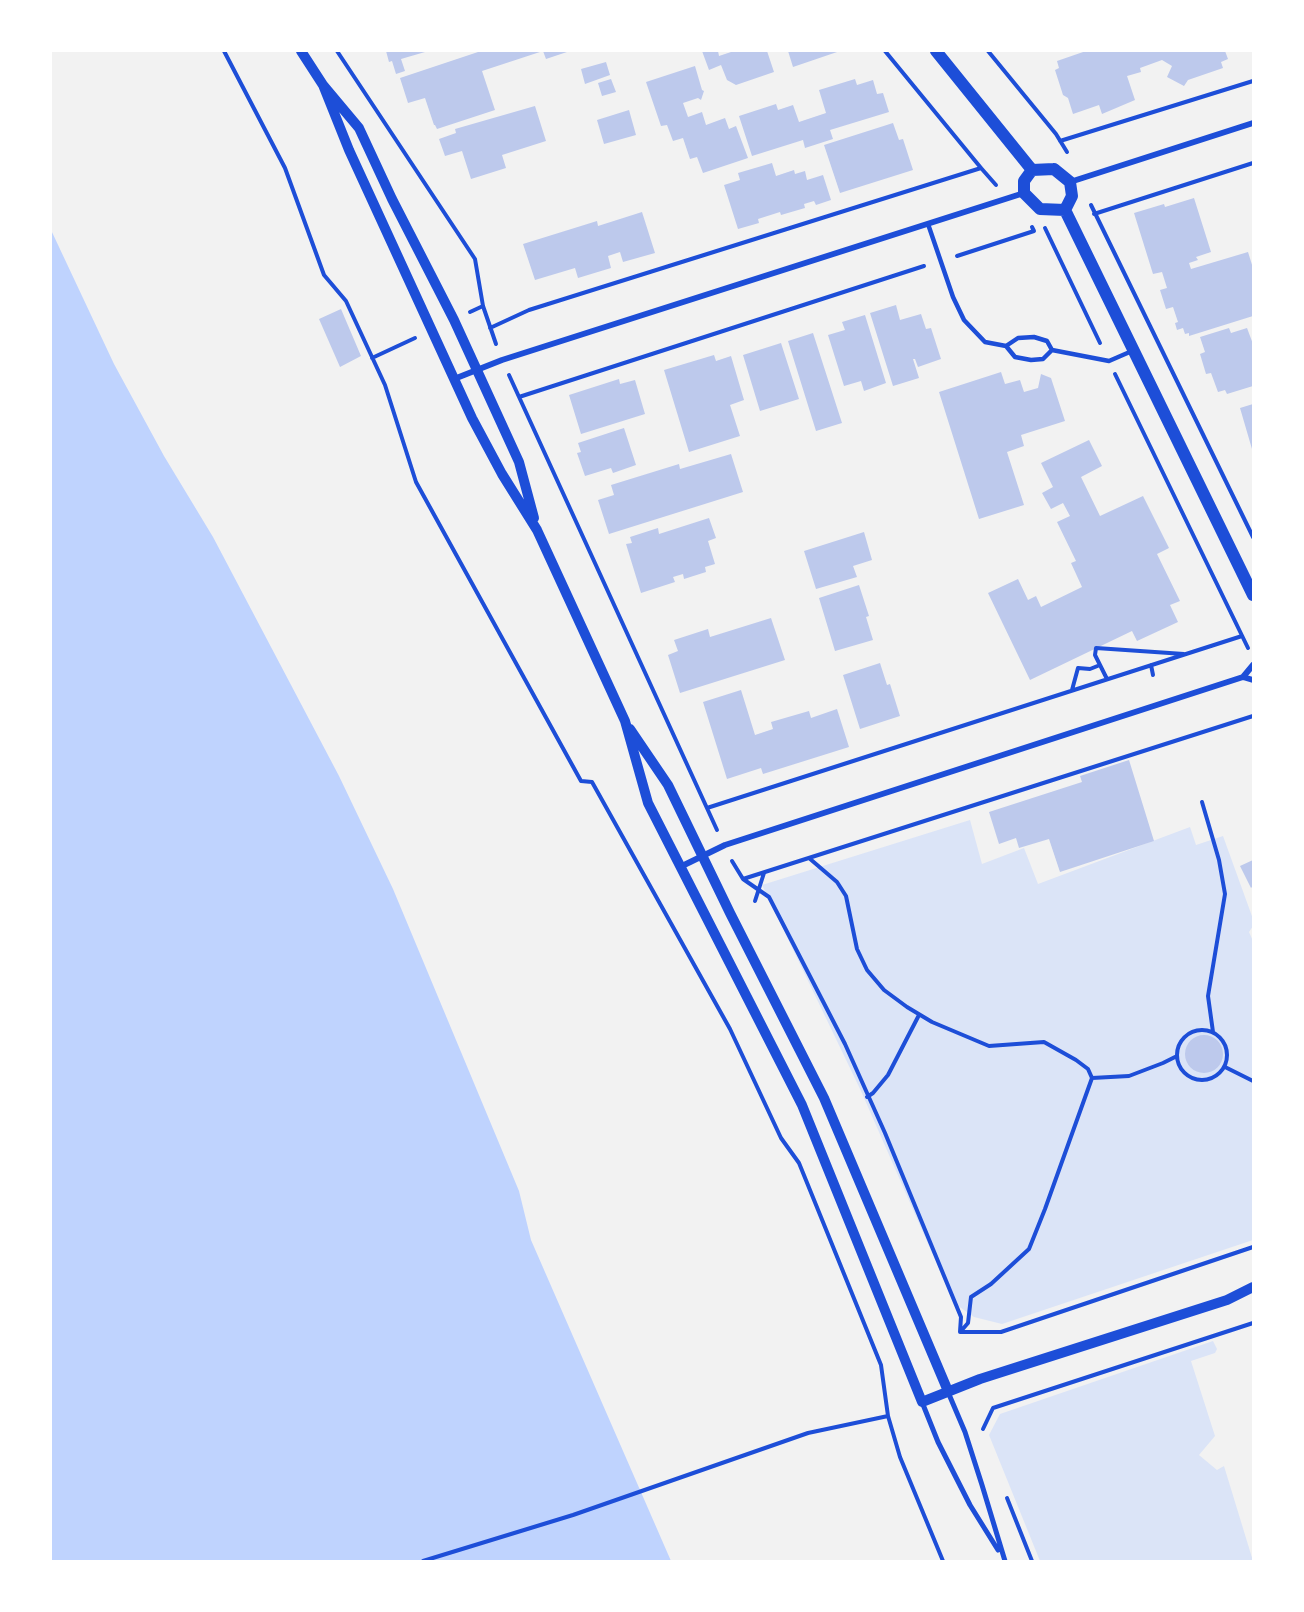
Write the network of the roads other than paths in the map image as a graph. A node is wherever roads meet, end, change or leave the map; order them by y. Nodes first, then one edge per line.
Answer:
1 (301, 51) edge
2 (936, 51) edge
3 (323, 85) junction
4 (1253, 123) edge
5 (1032, 170) junction
6 (1070, 182) junction
7 (1024, 193) junction
8 (1065, 210) junction
9 (928, 224) junction
10 (1006, 346) junction
11 (1052, 350) junction
12 (1134, 350) junction
13 (476, 371) junction
14 (454, 379) junction
15 (537, 530) junction
16 (1253, 595) edge
17 (1253, 665) edge
18 (1244, 677) junction
19 (1253, 680) edge
20 (625, 721) junction
21 (702, 856) junction
22 (680, 867) junction
23 (1253, 1287) edge
24 (948, 1391) junction
25 (922, 1402) junction
26 (1004, 1559) edge

1 - 3 street
2 - 5 main road
3 - 13 street
3 - 14 street
4 - 6 street
5 - 6 main road
5 - 7 main road
6 - 8 main road
7 - 8 main road
7 - 9 street
8 - 12 main road
9 - 10 lane
9 - 13 street
10 - 11 lane
10 - 11 lane
11 - 12 lane
12 - 16 main road
13 - 14 street
13 - 15 street
14 - 15 street
15 - 20 street
17 - 18 street
18 - 19 street
18 - 21 street
20 - 21 street
20 - 22 street
21 - 22 street
21 - 24 street
22 - 25 street
23 - 24 street
24 - 25 street
24 - 26 street
25 - 26 street

